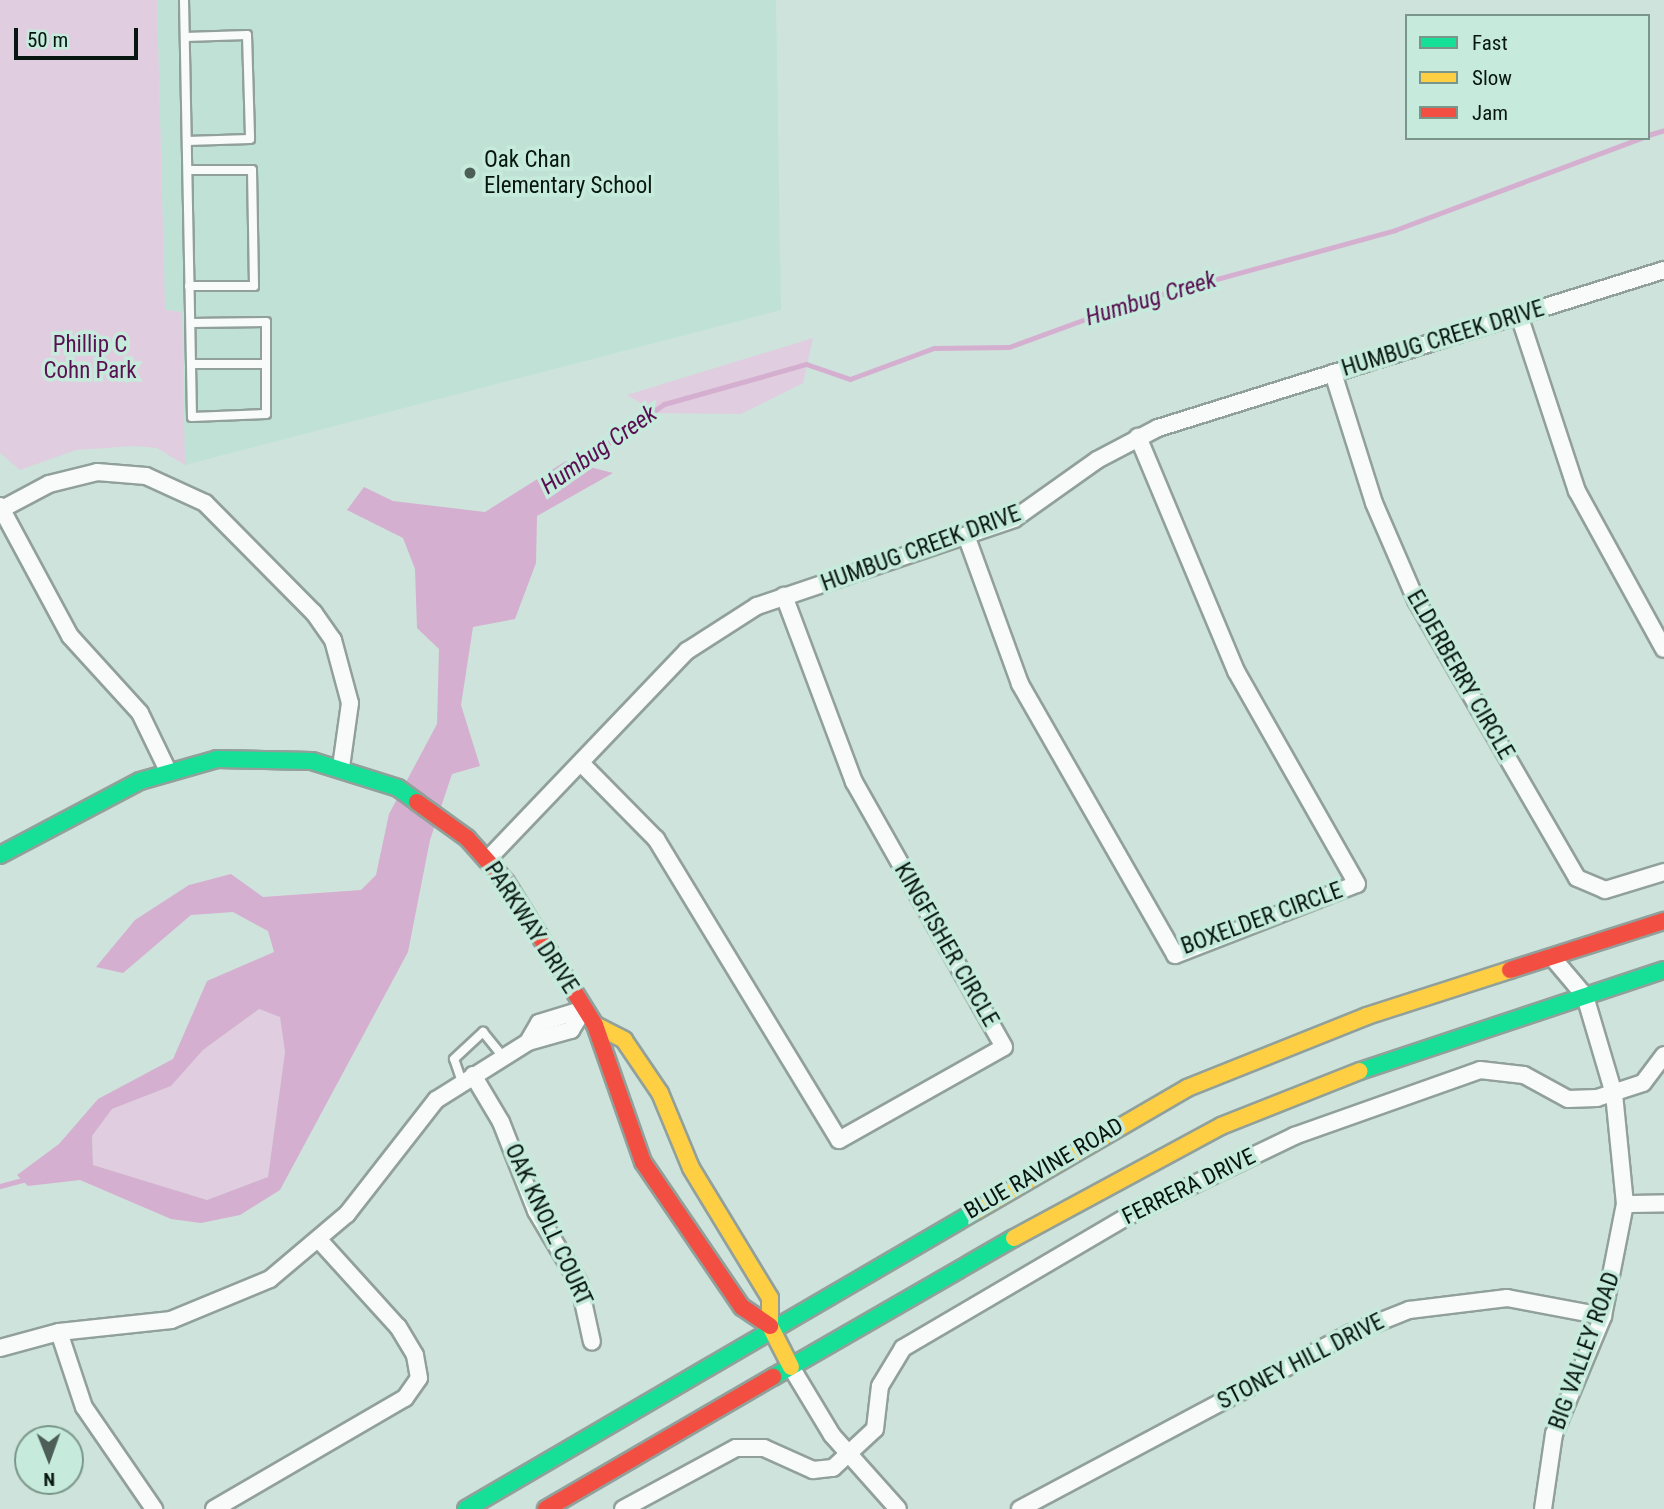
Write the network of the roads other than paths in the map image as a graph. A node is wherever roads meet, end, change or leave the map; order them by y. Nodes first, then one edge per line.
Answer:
1 (184, 0) edge
2 (185, 37) junction
3 (187, 141) junction
4 (188, 170) junction
5 (1664, 270) edge
6 (189, 286) junction
7 (1519, 315) junction
8 (191, 323) junction
9 (191, 364) junction
10 (266, 364) junction
11 (1334, 373) junction
12 (1138, 437) junction
13 (1, 507) edge
14 (967, 538) junction
15 (784, 596) junction
16 (1664, 649) edge
17 (584, 766) junction
18 (341, 767) junction
19 (168, 771) junction
20 (0, 855) edge
21 (488, 859) junction
22 (1664, 872) edge
23 (1664, 921) edge
24 (1552, 957) junction
25 (1664, 970) edge
26 (1585, 996) junction
27 (584, 1009) junction
28 (595, 1025) junction
29 (1664, 1055) edge
30 (503, 1057) junction
31 (468, 1078) junction
32 (1614, 1094) junction
33 (1664, 1203) edge
34 (1625, 1204) junction
35 (320, 1241) junction
36 (1603, 1316) junction
37 (770, 1326) junction
38 (60, 1332) junction
39 (592, 1342) dead end
40 (0, 1348) edge
41 (791, 1367) junction
42 (849, 1457) junction
43 (154, 1509) edge
44 (214, 1509) edge
45 (466, 1509) edge
46 (545, 1509) edge
47 (623, 1509) edge
48 (898, 1509) edge
49 (1020, 1509) edge
50 (1543, 1509) edge

1 - 2 lane
2 - 3 lane
2 - 3 lane
3 - 4 lane
4 - 6 lane
4 - 6 lane
5 - 7 street, HUMBUG CREEK DRIVE
6 - 8 lane
7 - 11 street, HUMBUG CREEK DRIVE
7 - 16 street
8 - 9 lane
8 - 10 lane
9 - 10 lane
9 - 10 lane
11 - 12 street, HUMBUG CREEK DRIVE
11 - 22 street, ELDERBERRY CIRCLE
12 - 14 street, HUMBUG CREEK DRIVE
12 - 14 street, BOXELDER CIRCLE
13 - 18 street
13 - 19 street
14 - 15 street, HUMBUG CREEK DRIVE
15 - 17 street, HUMBUG CREEK DRIVE
15 - 17 street, KINGFISHER CIRCLE
17 - 21 street, HUMBUG CREEK DRIVE
18 - 19 main road, PARKWAY DRIVE
18 - 21 main road, PARKWAY DRIVE
19 - 20 main road, PARKWAY DRIVE
21 - 27 main road, PARKWAY DRIVE
23 - 24 main road, BLUE RAVINE ROAD
24 - 26 street, BIG VALLEY ROAD
24 - 37 main road, BLUE RAVINE ROAD
25 - 26 main road, BLUE RAVINE ROAD
26 - 32 street, BIG VALLEY ROAD
26 - 41 main road, BLUE RAVINE ROAD
27 - 28 main road, PARKWAY DRIVE
27 - 30 street
28 - 37 main road, PARKWAY DRIVE
28 - 37 main road, PARKWAY DRIVE
29 - 32 street, FERRERA DRIVE
30 - 31 street
30 - 31 lane
31 - 35 street
31 - 39 street, OAK KNOLL COURT
32 - 34 street, BIG VALLEY ROAD
32 - 42 street, FERRERA DRIVE
33 - 34 street
34 - 36 street, BIG VALLEY ROAD
35 - 38 street
35 - 44 street
36 - 49 street, STONEY HILL DRIVE
36 - 50 street, BIG VALLEY ROAD
37 - 41 main road, PARKWAY DRIVE
37 - 45 main road, BLUE RAVINE ROAD
38 - 40 street
38 - 43 street
41 - 42 street
41 - 46 main road, BLUE RAVINE ROAD
42 - 47 street
42 - 48 street

